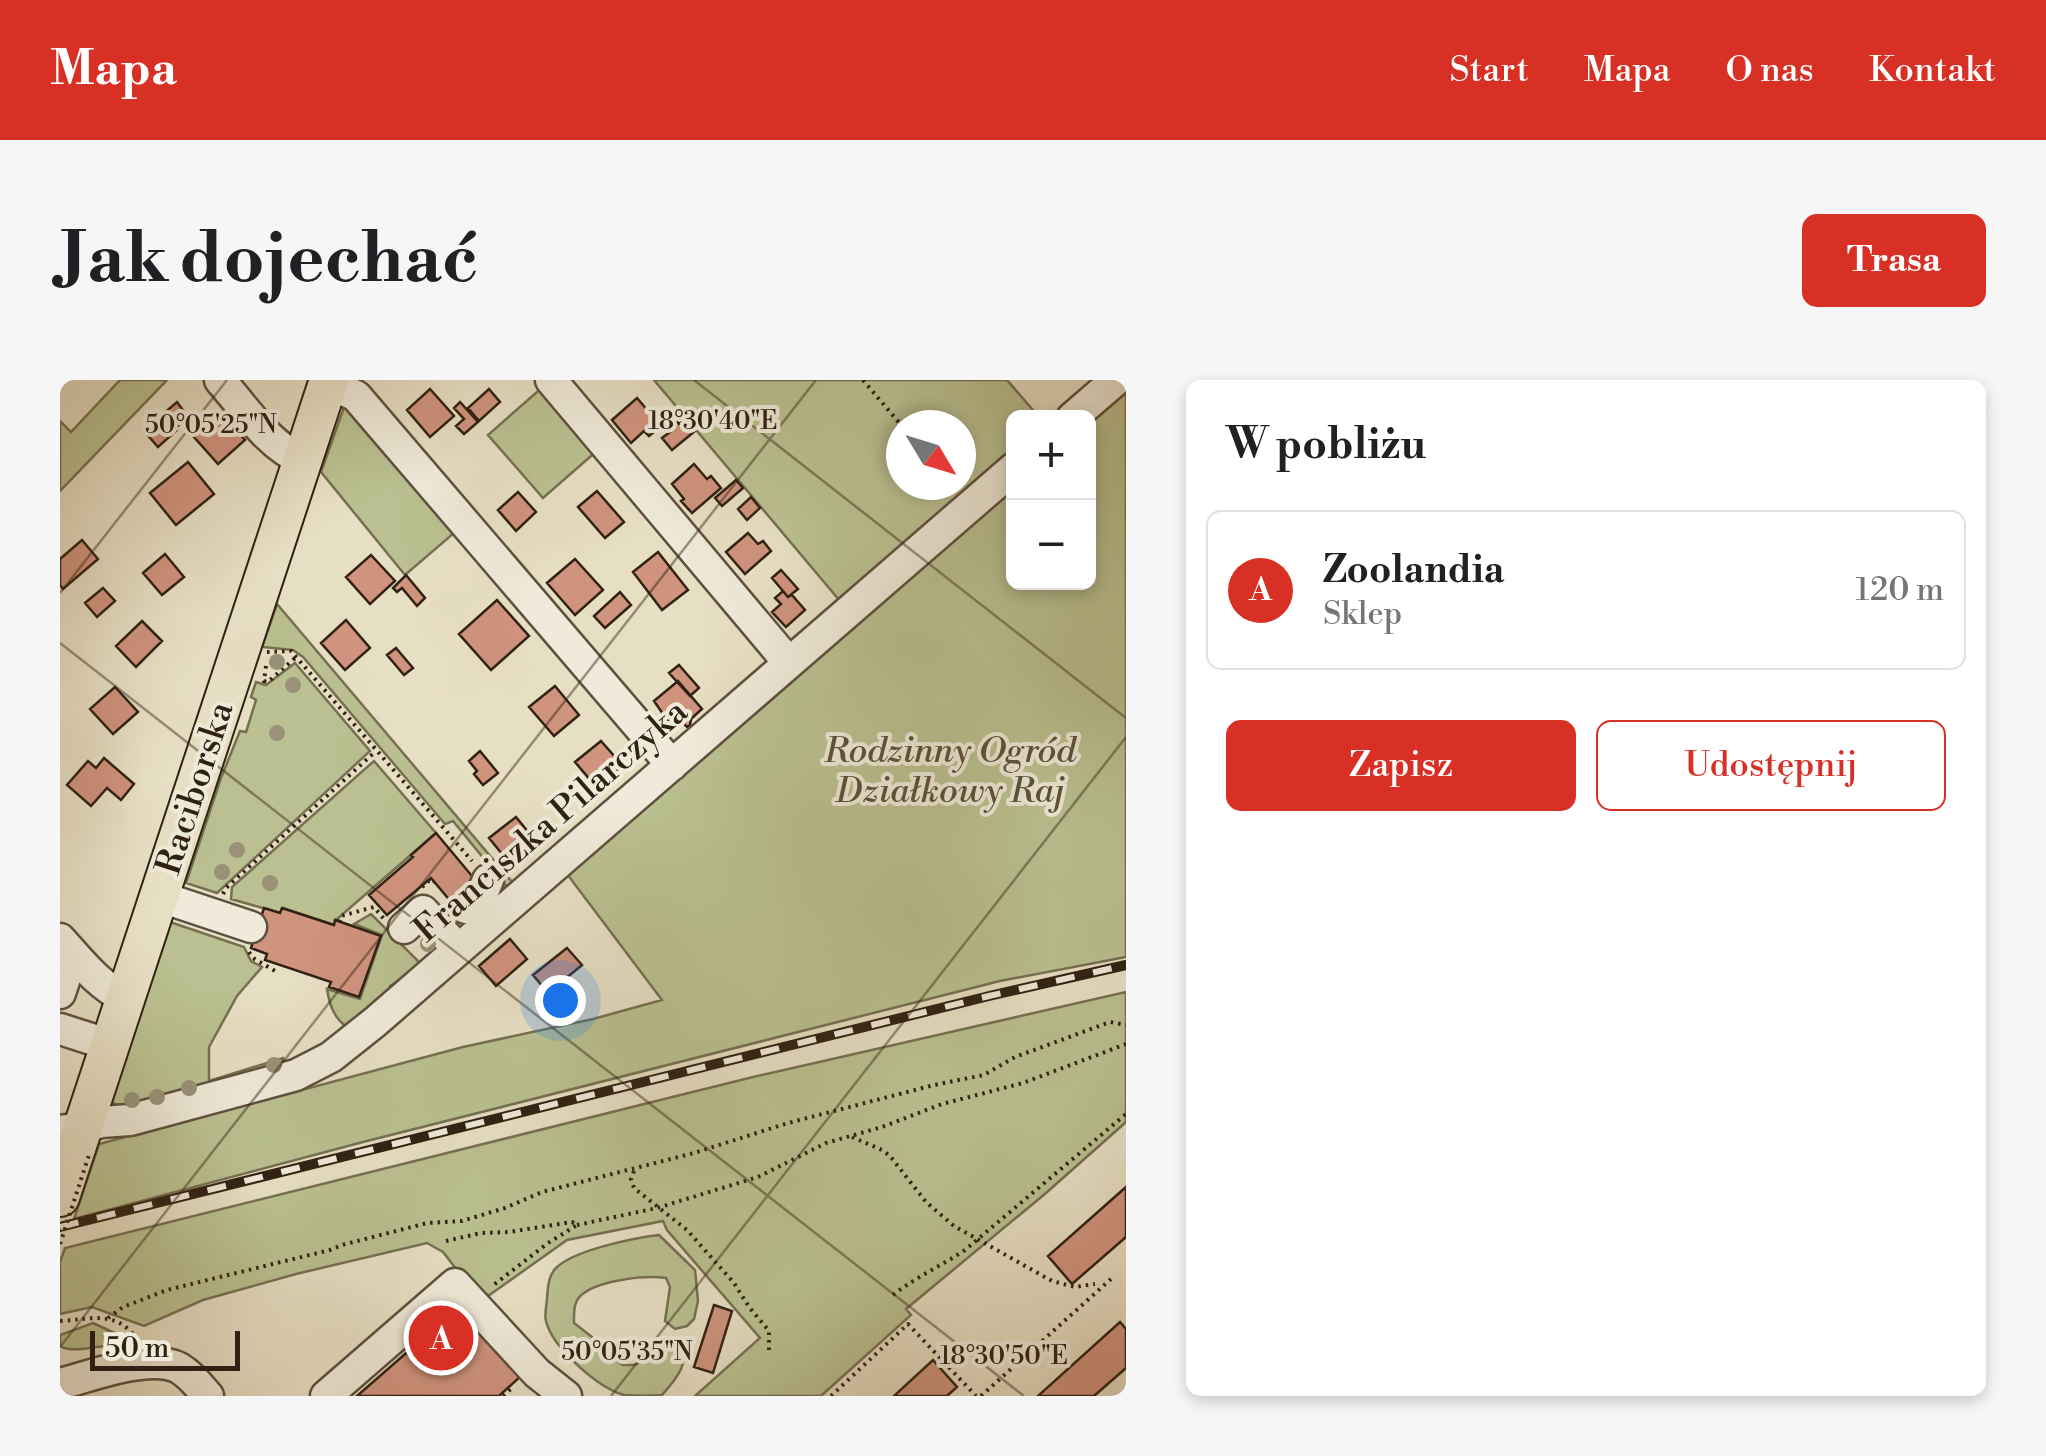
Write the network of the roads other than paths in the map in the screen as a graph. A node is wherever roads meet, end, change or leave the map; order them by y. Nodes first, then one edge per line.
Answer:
1 (220, 380) edge
2 (551, 380) edge
3 (1116, 380) edge
4 (329, 381) edge
5 (1081, 410) edge
6 (303, 460) junction
7 (1006, 475) edge
8 (789, 663) junction
9 (672, 765) junction
10 (173, 900) dead end
11 (251, 927) dead end
12 (404, 928) dead end
13 (60, 938) edge
14 (458, 950) junction
15 (60, 972) edge
16 (60, 993) edge
17 (125, 998) junction
18 (60, 1029) edge
19 (110, 1045) junction
20 (77, 1140) edge
21 (60, 1196) edge
22 (60, 1384) edge
23 (208, 1396) edge
24 (326, 1396) edge
25 (566, 1396) edge

1 - 6 street
2 - 8 street
3 - 5 street
4 - 6 main road, Raciborska
4 - 9 street
6 - 17 main road, Raciborska
7 - 8 street, Franciszka Pilarczyka
8 - 9 street, Franciszka Pilarczyka
9 - 14 street, Franciszka Pilarczyka
10 - 11 street
12 - 14 street
13 - 17 street
14 - 20 street, Franciszka Pilarczyka
15 - 16 street
17 - 19 main road, Raciborska
18 - 19 street
19 - 20 main road, Raciborska
20 - 21 main road, Raciborska
22 - 23 street
24 - 25 street

